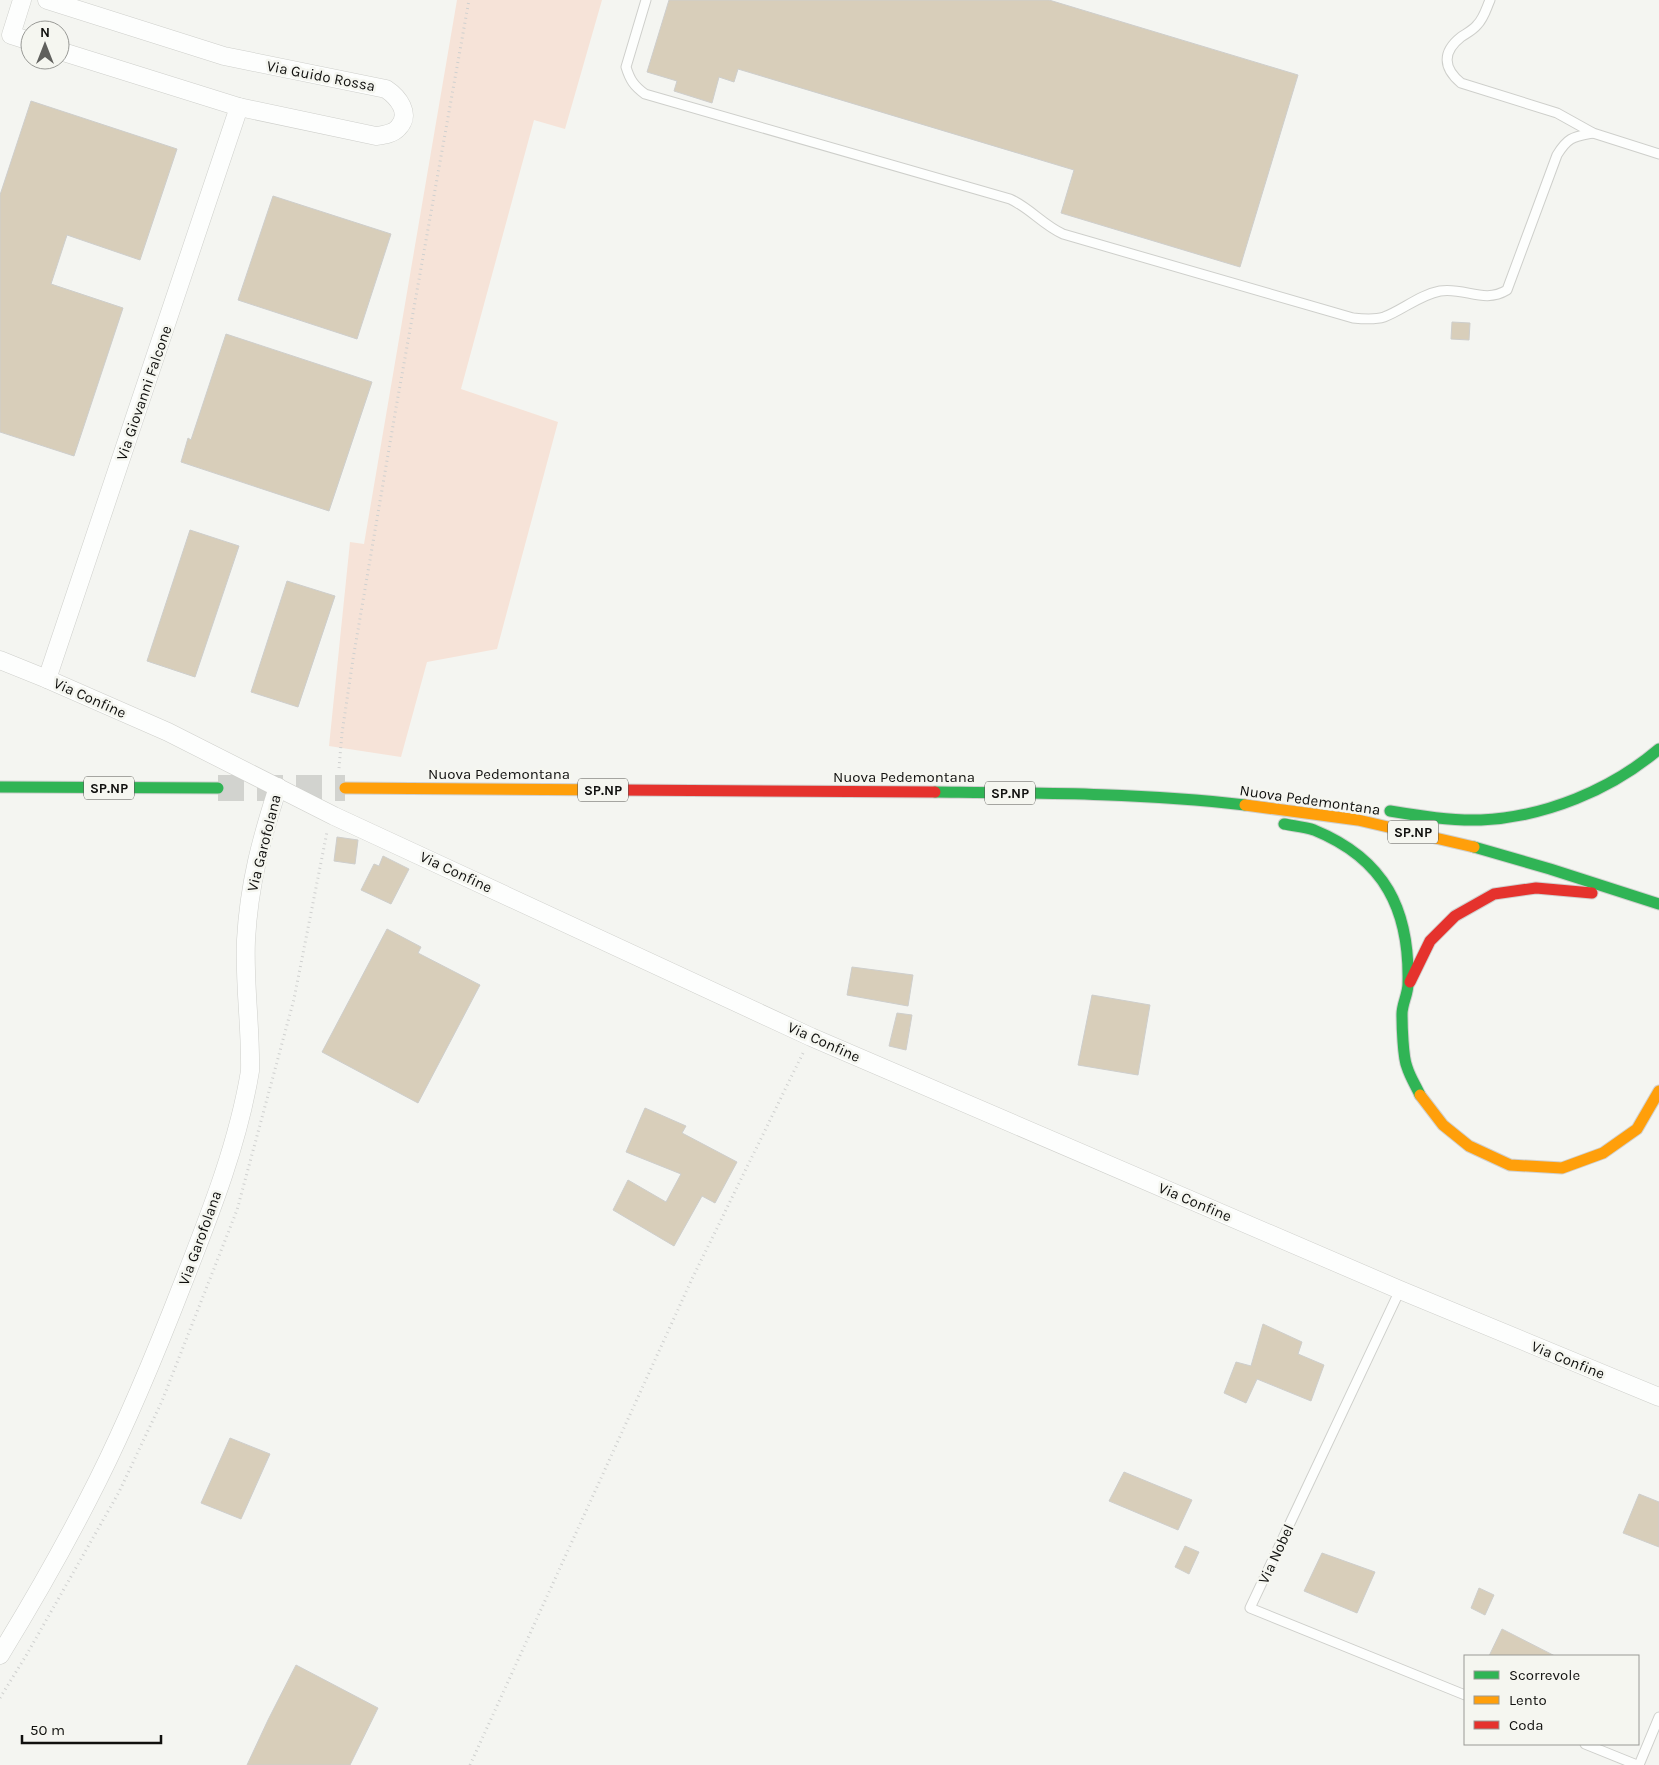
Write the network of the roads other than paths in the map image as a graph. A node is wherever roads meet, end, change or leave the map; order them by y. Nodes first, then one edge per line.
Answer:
1 (22, 0) edge
2 (47, 0) edge
3 (646, 0) edge
4 (1490, 0) edge
5 (20, 38) edge
6 (70, 54) edge
7 (239, 107) junction
8 (1593, 133) junction
9 (1659, 154) edge
10 (0, 660) edge
11 (47, 678) junction
12 (1659, 749) edge
13 (0, 787) edge
14 (278, 787) junction
15 (218, 788) tunnel mouth
16 (345, 788) tunnel mouth
17 (1217, 790) dead end
18 (860, 791) junction
19 (1160, 797) junction
20 (937, 803) dead end
21 (1377, 809) dead end
22 (1273, 822) dead end
23 (1659, 905) edge
24 (1408, 987) junction
25 (1659, 1092) edge
26 (1400, 1290) junction
27 (1659, 1397) edge
28 (0, 1655) edge
29 (1464, 1695) edge
30 (1659, 1717) edge
31 (1588, 1745) edge
32 (1638, 1765) edge

1 - 5 street
2 - 7 street, Via Guido Rossa
3 - 8 lane
4 - 8 lane
6 - 7 street, Via Guido Rossa
7 - 11 street, Via Giovanni Falcone
8 - 9 lane
10 - 11 street, Via Confine
11 - 14 street, Via Confine
12 - 21 main road
13 - 15 main road, SP.NP
14 - 26 street, Via Confine
14 - 28 street, Via Garofolana
16 - 18 main road, Nuova Pedemontana / SP.NP
17 - 19 main road
18 - 19 main road, Nuova Pedemontana / SP.NP
18 - 20 main road
19 - 23 main road, Nuova Pedemontana / SP.NP
22 - 24 main road
23 - 24 main road
24 - 25 main road
26 - 27 street, Via Confine
26 - 29 lane, Via Nobel
30 - 32 lane
31 - 32 lane

